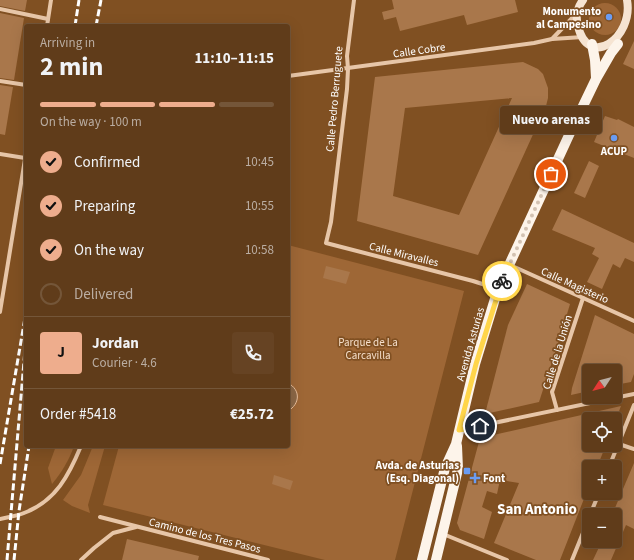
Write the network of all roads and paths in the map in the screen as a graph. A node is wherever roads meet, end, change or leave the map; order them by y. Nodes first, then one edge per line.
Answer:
1 (51, 0) edge
2 (354, 0) edge
3 (581, 2) edge
4 (630, 4) edge
5 (0, 9) edge
6 (577, 13) junction
7 (48, 19) junction
8 (47, 24) edge
9 (633, 24) edge
10 (628, 35) dead end
11 (583, 37) junction
12 (552, 39) junction
13 (592, 44) junction
14 (618, 44) junction
15 (348, 69) junction
16 (290, 76) edge
17 (596, 79) junction
18 (0, 81) edge
19 (24, 85) edge
20 (0, 154) edge
21 (24, 158) edge
22 (24, 164) edge
23 (331, 222) joint
24 (509, 264) junction
25 (498, 289) junction
26 (583, 298) junction
27 (0, 312) edge
28 (634, 321) edge
29 (634, 394) edge
30 (634, 405) edge
31 (557, 410) junction
32 (459, 430) junction
33 (622, 436) edge
34 (456, 444) junction
35 (622, 445) edge
36 (80, 448) edge
37 (634, 449) edge
38 (100, 517) dead end
39 (0, 520) edge
40 (136, 527) junction
41 (442, 534) junction
42 (582, 535) edge
43 (81, 560) edge
44 (268, 560) edge
45 (422, 560) edge
46 (436, 560) edge
47 (506, 560) edge
48 (572, 560) edge

1 - 7 street
2 - 15 street, Calle Pedro Berruguete
3 - 6 main road
4 - 9 main road
5 - 7 street
6 - 11 main road
6 - 12 street
7 - 8 street
10 - 14 main road
11 - 12 street, Calle Cobre
11 - 13 main road
12 - 15 street, Calle Cobre
13 - 14 main road
13 - 17 main road
14 - 17 main road, Avenida Asturias
15 - 16 street, Calle Cobre
15 - 23 street, Calle Pedro Berruguete
17 - 24 main road, Avenida Asturias
18 - 19 street
20 - 21 street
22 - 27 street
23 - 25 street, Calle Miravalles
24 - 25 main road, Avenida Asturias
24 - 26 street, Calle Magisterio
25 - 32 main road, Avenida Asturias
26 - 28 street, Calle Magisterio
26 - 31 street, Calle de la Unión
29 - 31 street
30 - 33 street
31 - 32 street
32 - 34 main road, Avenida Asturias
34 - 41 main road, Avenida Asturias
34 - 45 main road, Avenida Asturias
35 - 37 street
36 - 39 street
38 - 40 street, Camino de los Tres Pasos
40 - 43 street, Camino de los Tres Pasos
40 - 44 street, Camino de los Tres Pasos
41 - 46 main road, Avenida Asturias
41 - 47 street
42 - 48 street

